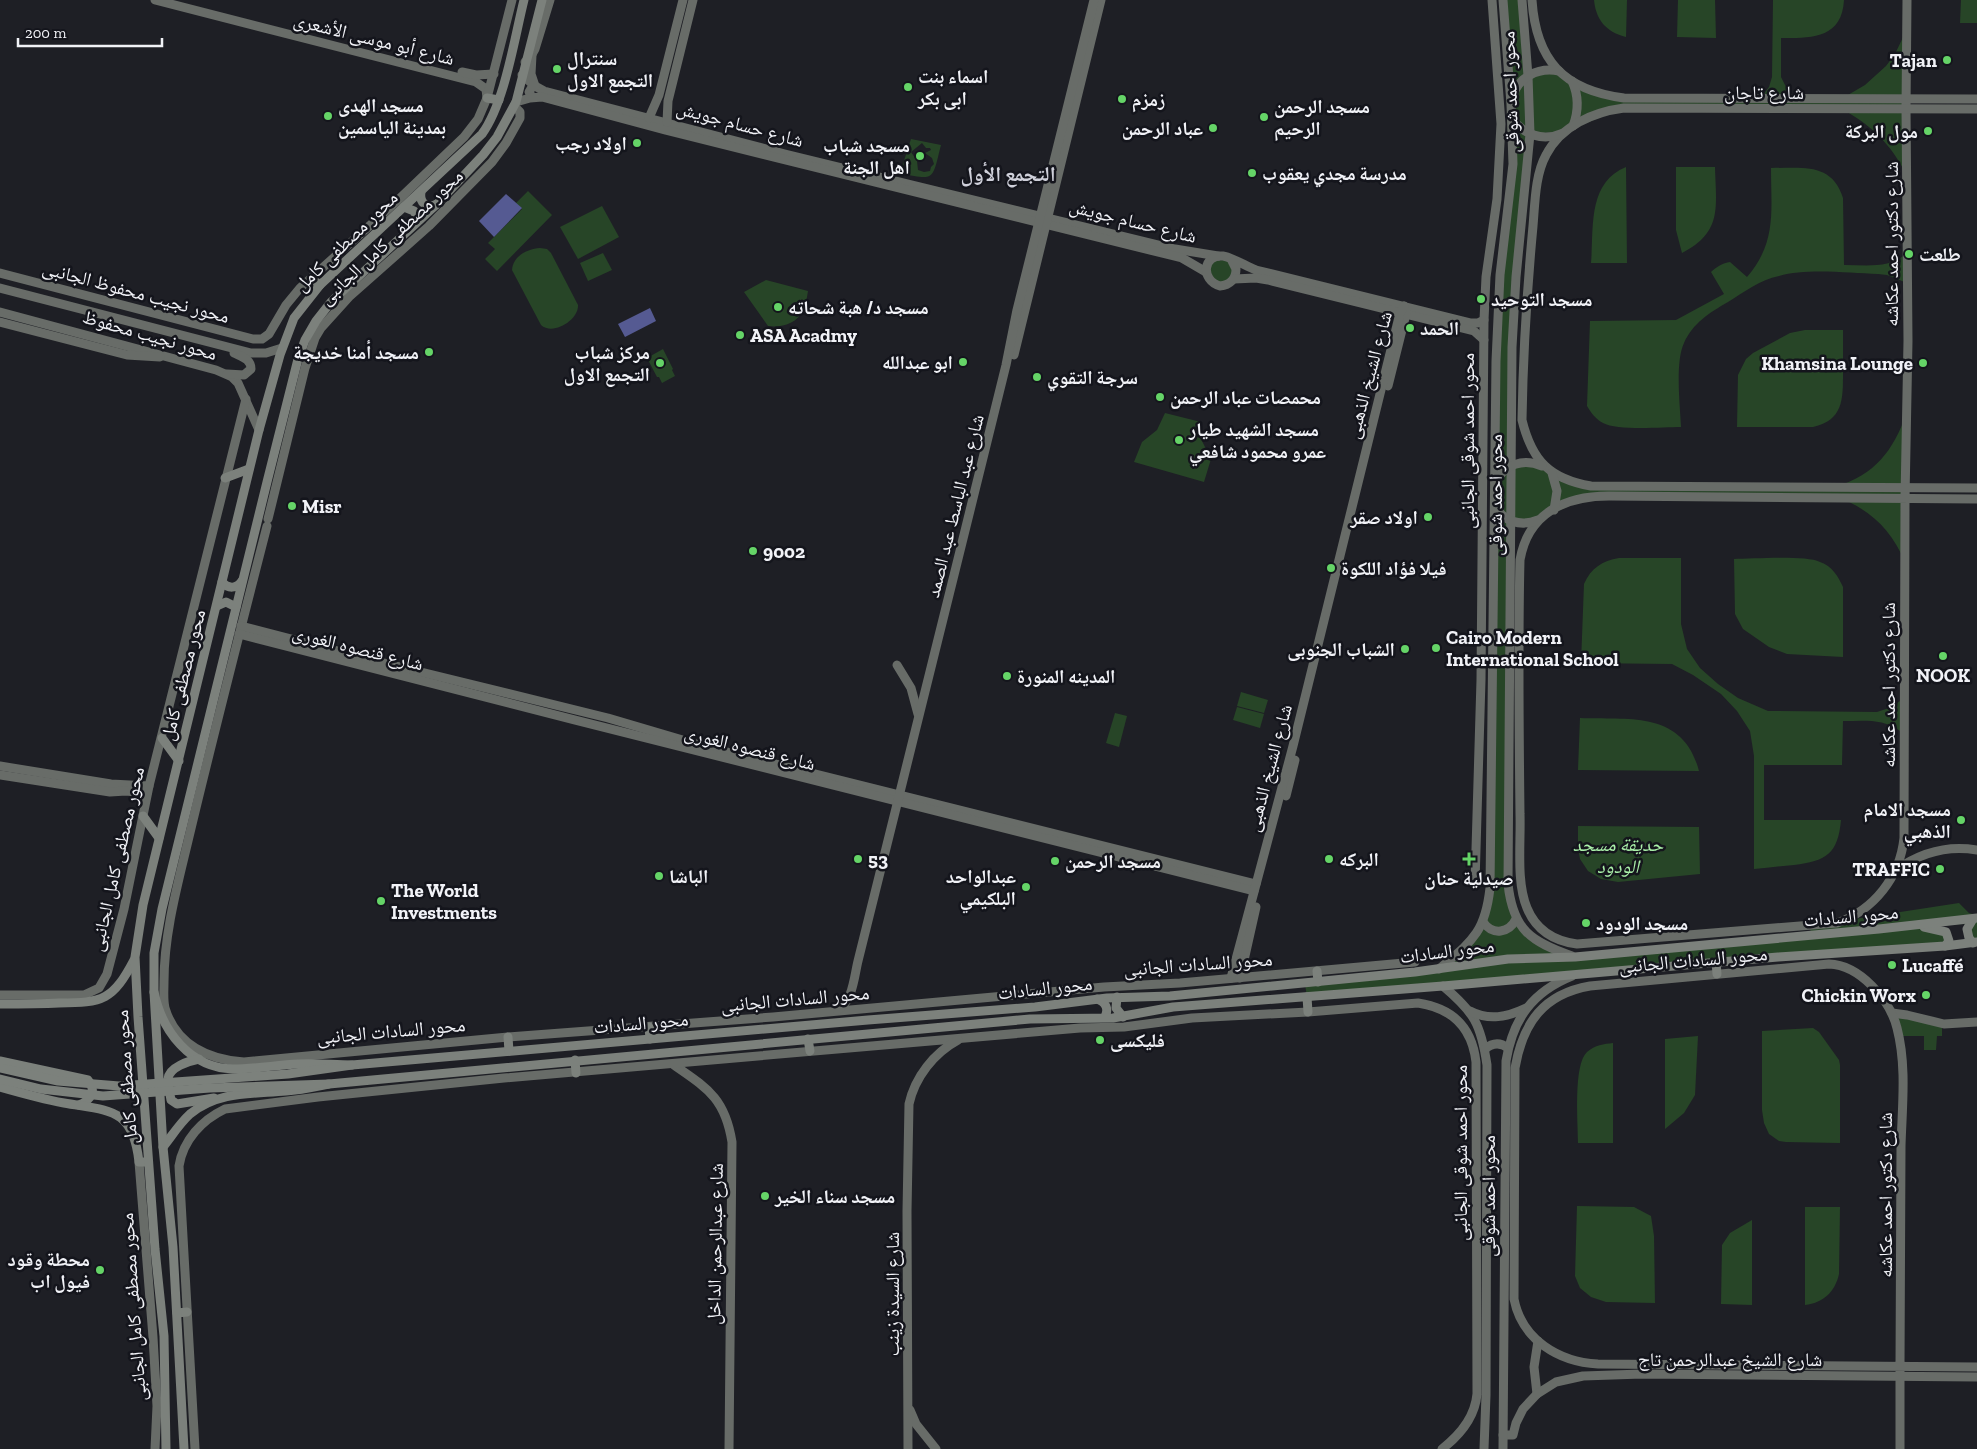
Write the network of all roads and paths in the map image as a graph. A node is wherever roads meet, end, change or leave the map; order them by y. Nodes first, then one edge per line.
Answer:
1 (155, 0) edge
2 (512, 0) edge
3 (524, 0) edge
4 (542, 0) edge
5 (550, 0) edge
6 (683, 0) edge
7 (693, 0) edge
8 (1094, 0) edge
9 (1101, 0) edge
10 (1492, 0) edge
11 (1503, 0) edge
12 (1522, 0) edge
13 (1532, 0) edge
14 (1907, 0) edge
15 (182, 1) edge
16 (201, 4) edge
17 (532, 55) junction
18 (524, 62) junction
19 (1559, 71) junction
20 (494, 74) junction
21 (522, 74) junction
22 (1528, 76) junction
23 (1572, 81) junction
24 (535, 86) junction
25 (487, 98) junction
26 (532, 98) junction
27 (1977, 99) edge
28 (499, 100) junction
29 (1639, 103) junction
30 (515, 104) junction
31 (1511, 104) junction
32 (1906, 104) junction
33 (590, 106) junction
34 (1977, 109) edge
35 (1511, 117) junction
36 (649, 118) junction
37 (667, 122) junction
38 (1570, 129) junction
39 (1530, 134) junction
40 (728, 142) junction
41 (421, 192) junction
42 (437, 204) junction
43 (404, 208) junction
44 (419, 220) junction
45 (1043, 220) junction
46 (1218, 256) junction
47 (1231, 259) junction
48 (1206, 272) junction
49 (0, 273) edge
50 (369, 273) junction
51 (311, 278) junction
52 (1234, 279) junction
53 (320, 285) junction
54 (0, 288) edge
55 (1485, 303) junction
56 (1499, 304) junction
57 (125, 306) junction
58 (1404, 311) junction
59 (0, 312) edge
60 (1484, 320) junction
61 (0, 322) edge
62 (158, 328) junction
63 (264, 338) joint
64 (1484, 340) junction
65 (220, 345) junction
66 (282, 348) junction
67 (169, 356) junction
68 (224, 374) junction
69 (246, 399) junction
70 (259, 430) junction
71 (1512, 465) junction
72 (1546, 468) junction
73 (249, 469) junction
74 (225, 478) junction
75 (1609, 486) junction
76 (1780, 487) junction
77 (1905, 488) junction
78 (1977, 488) edge
79 (1494, 490) junction
80 (1608, 496) junction
81 (1779, 497) junction
82 (1905, 498) junction
83 (1977, 499) edge
84 (1494, 502) junction
85 (1554, 510) junction
86 (1511, 521) junction
87 (1539, 521) junction
88 (242, 580) junction
89 (222, 582) junction
90 (217, 606) junction
91 (236, 607) junction
92 (240, 630) junction
93 (897, 664) dead end
94 (918, 718) junction
95 (162, 738) junction
96 (179, 761) junction
97 (0, 766) edge
98 (0, 775) edge
99 (38, 776) junction
100 (148, 790) junction
101 (900, 799) junction
102 (143, 816) junction
103 (1476, 833) junction
104 (1491, 835) junction
105 (159, 838) junction
106 (1903, 846) junction
107 (1977, 850) edge
108 (1920, 856) junction
109 (1896, 870) junction
110 (1474, 883) dead end
111 (1255, 887) junction
112 (1975, 919) edge
113 (1516, 920) junction
114 (1483, 922) junction
115 (1810, 926) junction
116 (1920, 926) junction
117 (1812, 936) junction
118 (1975, 942) edge
119 (1945, 946) junction
120 (164, 953) joint
121 (135, 957) junction
122 (1575, 957) junction
123 (1415, 962) dead end
124 (1716, 962) junction
125 (1842, 966) joint
126 (1439, 968) junction
127 (1317, 971) junction
128 (1576, 974) junction
129 (1717, 974) junction
130 (1235, 978) junction
131 (1318, 982) junction
132 (1443, 986) junction
133 (154, 992) junction
134 (0, 995) edge
135 (1307, 997) junction
136 (1117, 998) junction
137 (1097, 999) junction
138 (0, 1004) edge
139 (1526, 1008) junction
140 (867, 1009) junction
141 (850, 1010) junction
142 (834, 1011) junction
143 (1470, 1011) junction
144 (1308, 1012) junction
145 (1892, 1013) junction
146 (1104, 1017) junction
147 (1123, 1017) junction
148 (868, 1020) junction
149 (1977, 1022) edge
150 (649, 1027) junction
151 (508, 1037) junction
152 (961, 1038) junction
153 (650, 1039) junction
154 (808, 1039) junction
155 (1508, 1048) junction
156 (1485, 1049) junction
157 (509, 1051) junction
158 (810, 1051) junction
159 (199, 1059) junction
160 (575, 1060) junction
161 (0, 1061) edge
162 (674, 1064) junction
163 (352, 1065) junction
164 (0, 1068) edge
165 (576, 1072) junction
166 (0, 1078) edge
167 (328, 1084) junction
168 (0, 1088) edge
169 (219, 1098) junction
170 (79, 1105) junction
171 (163, 1147) junction
172 (143, 1162) junction
173 (1505, 1162) junction
174 (1514, 1162) junction
175 (148, 1227) junction
176 (1504, 1286) junction
177 (1514, 1286) junction
178 (187, 1312) junction
179 (177, 1313) junction
180 (164, 1336) junction
181 (153, 1337) junction
182 (1538, 1341) junction
183 (1642, 1364) junction
184 (1900, 1366) junction
185 (1977, 1367) edge
186 (1642, 1374) junction
187 (1900, 1376) junction
188 (1977, 1377) edge
189 (1481, 1394) junction
190 (1537, 1394) junction
191 (908, 1406) junction
192 (1502, 1435) junction
193 (154, 1449) edge
194 (166, 1449) edge
195 (184, 1449) edge
196 (195, 1449) edge
197 (729, 1449) edge
198 (908, 1449) edge
199 (936, 1449) edge
200 (1442, 1449) edge
201 (1484, 1449) edge
202 (1503, 1449) edge
203 (1900, 1449) edge

1 - 25 street, شارع أبو موسى الأشعرى
2 - 20 street, محور مصطفى كامل الجانبى
3 - 28 main road, محور مصطفى كامل
4 - 18 main road, محور مصطفى كامل
5 - 17 street
6 - 36 street
7 - 37 street
8 - 45 street, شارع عبد الباسط عبد الصمد
9 - 45 street, شارع عبد الباسط عبد الصمد
10 - 55 street, محور احمد شوقى الجانبى
11 - 31 street, محور احمد شوقى
12 - 22 street, محور احمد شوقى
13 - 19 street
14 - 32 street, شارع دكتور احمد عكاشه
15 - 16 street, شارع أبو موسى الأشعرى
16 - 20 street, شارع أبو موسى الأشعرى
17 - 18 street
17 - 24 street
18 - 21 main road, محور مصطفى كامل
19 - 22 street
19 - 23 street, شارع تاجان
20 - 25 street, محور مصطفى كامل الجانبى
21 - 24 street, شارع حسام جويش
21 - 30 main road, محور مصطفى كامل
22 - 31 street
22 - 39 street, محور احمد شوقى
23 - 29 street, شارع تاجان
23 - 38 street
24 - 26 street
24 - 33 street, شارع حسام جويش
25 - 28 main road
25 - 51 street, محور مصطفى كامل الجانبى
26 - 30 street, شارع حسام جويش
26 - 33 street, شارع حسام جويش
27 - 32 street, شارع تاجان
28 - 41 main road, محور مصطفى كامل
29 - 32 street, شارع تاجان
29 - 38 street, شارع تاجان
30 - 42 main road, محور مصطفى كامل
30 - 50 street, محور مصطفى كامل الجانبى
31 - 35 street, محور احمد شوقى
32 - 34 street, شارع تاجان
32 - 77 street, شارع دكتور احمد عكاشه
33 - 36 street, شارع حسام جويش
33 - 40 street, شارع حسام جويش
35 - 39 street
35 - 56 street, محور احمد شوقى
36 - 37 street, شارع حسام جويش
37 - 40 street, شارع حسام جويش
38 - 39 street
38 - 72 street, شارع تاجان
39 - 71 street, محور احمد شوقى
40 - 45 street, شارع حسام جويش
41 - 42 main road
41 - 43 main road, محور مصطفى كامل
42 - 44 main road, محور مصطفى كامل
43 - 44 main road
43 - 53 main road, محور مصطفى كامل
44 - 50 main road, محور مصطفى كامل
45 - 46 street, شارع حسام جويش
45 - 48 street, شارع حسام جويش
45 - 94 street, شارع عبد الباسط عبد الصمد
45 - 101 street, شارع عبد الباسط عبد الصمد
46 - 47 street
46 - 48 street
47 - 52 street
47 - 58 street
48 - 52 street
49 - 57 street, محور نجيب محفوظ الجانبى
50 - 88 main road, محور مصطفى كامل
50 - 92 street, محور مصطفى كامل الجانبى
51 - 53 main road
51 - 63 street, محور مصطفى كامل الجانبى
52 - 58 street
53 - 66 main road, محور مصطفى كامل
54 - 62 street, محور نجيب محفوظ
55 - 56 street
55 - 60 street, محور احمد شوقى الجانبى
56 - 79 street, محور احمد شوقى
57 - 62 street
57 - 63 street, محور نجيب محفوظ الجانبى
58 - 60 street
58 - 64 street
58 - 111 street, شارع الشيخ الذهبى
58 - 130 street, شارع الشيخ الذهبى
59 - 67 street, محور نجيب محفوظ
60 - 64 street, محور احمد شوقى الجانبى
61 - 67 street
62 - 65 street, محور نجيب محفوظ
64 - 103 street, محور احمد شوقى الجانبى
65 - 66 street, محور نجيب محفوظ
65 - 68 street
66 - 70 main road, محور مصطفى كامل
67 - 68 street, محور نجيب محفوظ
68 - 69 street, محور نجيب محفوظ
69 - 70 street, محور نجيب محفوظ
69 - 74 street, محور مصطفى كامل الجانبى
70 - 73 main road, محور مصطفى كامل
71 - 72 street
71 - 79 street
71 - 86 street, محور احمد شوقى
72 - 75 street
72 - 85 street
73 - 74 main road
73 - 89 main road, محور مصطفى كامل
74 - 95 street, محور مصطفى كامل الجانبى
75 - 76 street
75 - 80 street
76 - 77 street
76 - 81 street
77 - 78 street
77 - 82 street, شارع دكتور احمد عكاشه
79 - 84 street, محور احمد شوقى
80 - 81 street
80 - 85 street
81 - 82 street
82 - 83 street
82 - 106 street, شارع دكتور احمد عكاشه
84 - 86 street
84 - 104 street, محور احمد شوقى
85 - 87 street
86 - 87 street
86 - 113 street, محور احمد شوقى
87 - 115 street, محور السادات الجانبى
88 - 89 main road
88 - 91 main road, محور مصطفى كامل
89 - 90 main road, محور مصطفى كامل
90 - 91 main road
90 - 96 main road, محور مصطفى كامل
91 - 133 main road, محور مصطفى كامل
92 - 101 street, شارع قنصوه الغورى
92 - 120 street, محور مصطفى كامل الجانبى
93 - 94 street
94 - 101 street, شارع عبد الباسط عبد الصمد
95 - 96 main road
95 - 100 street, محور مصطفى كامل الجانبى
96 - 105 main road, محور مصطفى كامل
97 - 99 street
98 - 99 street
99 - 100 street
100 - 102 street, محور مصطفى كامل الجانبى
101 - 111 street, شارع قنصوه الغورى
101 - 141 street, شارع عبد الباسط عبد الصمد
101 - 142 street, شارع عبد الباسط عبد الصمد
102 - 105 main road
102 - 134 street, محور مصطفى كامل الجانبى
103 - 104 street
103 - 110 street, محور احمد شوقى الجانبى
104 - 114 street, محور احمد شوقى
105 - 121 main road, محور مصطفى كامل
106 - 108 street
106 - 109 street, شارع دكتور احمد عكاشه
107 - 108 street
108 - 109 street
109 - 115 street, محور السادات الجانبى
111 - 130 street, شارع الشيخ الذهبى
112 - 116 main road, محور السادات
112 - 118 main road
113 - 114 street
113 - 122 street, محور احمد شوقى
114 - 126 street, محور احمد شوقى
115 - 117 main road
116 - 117 main road, محور السادات
116 - 119 main road
117 - 122 main road, محور السادات
118 - 119 main road, محور السادات
119 - 124 main road, محور السادات
120 - 151 street, محور السادات الجانبى
121 - 138 main road
121 - 172 main road, محور مصطفى كامل
122 - 126 main road, محور السادات
123 - 127 street, محور السادات الجانبى
124 - 128 main road, محور السادات
124 - 129 main road
125 - 129 street, محور السادات الجانبى
125 - 145 street, شارع دكتور احمد عكاشه
126 - 131 main road, محور السادات
127 - 130 street, محور السادات الجانبى
127 - 131 main road
128 - 132 main road, محور السادات
128 - 139 street, محور احمد شوقى
129 - 174 street, محور السادات الجانبى
130 - 140 street, محور السادات الجانبى
131 - 136 main road, محور السادات
132 - 135 main road, محور السادات
132 - 143 street, محور احمد شوقى
133 - 159 main road, محور السادات
133 - 171 main road, محور مصطفى كامل
135 - 144 main road
135 - 147 main road, محور السادات
136 - 137 main road, محور السادات
136 - 147 main road
137 - 146 main road
137 - 148 main road, محور السادات
139 - 143 street
139 - 155 street, محور احمد شوقى
140 - 141 street, محور السادات الجانبى
140 - 148 main road
141 - 142 street, محور السادات الجانبى
142 - 150 street, محور السادات الجانبى
143 - 156 street, محور احمد شوقى
144 - 152 street
144 - 189 street, محور احمد شوقى الجانبى
145 - 149 street
145 - 184 street, شارع دكتور احمد عكاشه
146 - 147 main road, محور السادات
146 - 154 main road, محور السادات
148 - 153 main road, محور السادات
150 - 151 street, محور السادات الجانبى
150 - 153 main road
151 - 157 main road
152 - 158 street
152 - 191 street, شارع السيدة زينب
153 - 157 main road, محور السادات
154 - 158 main road
154 - 160 main road, محور السادات
155 - 156 street
155 - 173 street, محور احمد شوقى
156 - 189 street, محور احمد شوقى
157 - 163 main road, محور السادات
158 - 162 street
159 - 163 main road, محور السادات
159 - 169 main road
160 - 165 main road
160 - 167 main road, محور السادات
161 - 170 main road
162 - 165 street
162 - 197 street, شارع عبدالرحمن الداخل
163 - 164 main road, bridge
165 - 178 street
166 - 167 main road, bridge
167 - 169 main road, محور السادات
168 - 170 main road
169 - 171 main road, محور السادات
170 - 172 main road
171 - 179 main road, محور مصطفى كامل
172 - 175 main road, محور مصطفى كامل
173 - 174 street
173 - 176 street, محور احمد شوقى
174 - 177 street
175 - 180 main road, محور مصطفى كامل
175 - 181 street, محور مصطفى كامل الجانبى
176 - 177 street
176 - 192 street, محور احمد شوقى
177 - 182 street
178 - 179 main road
178 - 196 street
179 - 195 main road, محور مصطفى كامل
180 - 181 main road
180 - 194 main road, محور مصطفى كامل
181 - 193 street, محور مصطفى كامل الجانبى
182 - 183 street, شارع الشيخ عبدالرحمن تاج
182 - 190 street
183 - 184 street, شارع الشيخ عبدالرحمن تاج
183 - 186 street
184 - 185 street, شارع الشيخ عبدالرحمن تاج
184 - 187 street, شارع دكتور احمد عكاشه
186 - 187 street, شارع الشيخ عبدالرحمن تاج
186 - 190 street, شارع الشيخ عبدالرحمن تاج
187 - 188 street, شارع الشيخ عبدالرحمن تاج
187 - 203 street, شارع دكتور احمد عكاشه
189 - 200 street
189 - 201 street, محور احمد شوقى
190 - 192 street, شارع الشيخ عبدالرحمن تاج
191 - 198 street, شارع السيدة زينب
191 - 199 street
192 - 202 street, محور احمد شوقى

